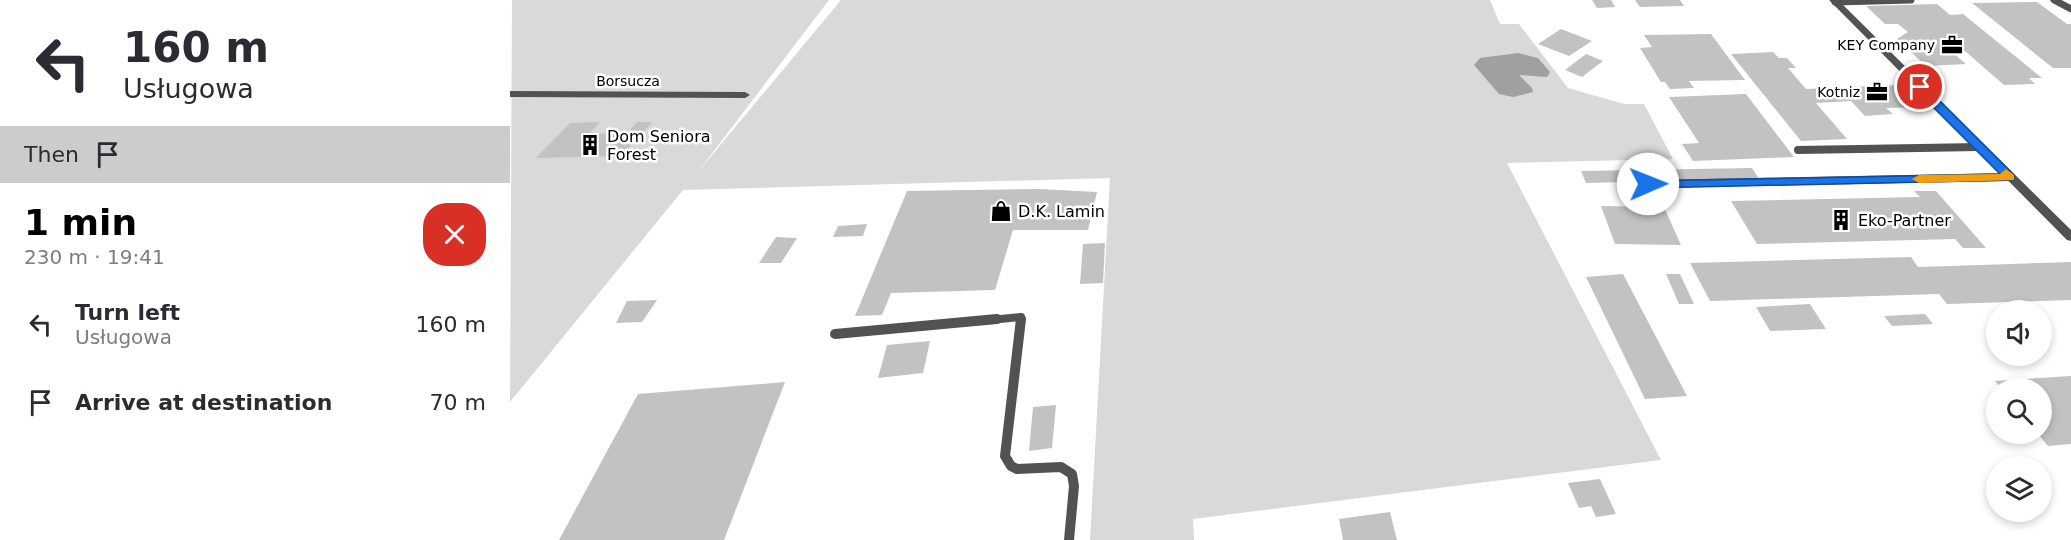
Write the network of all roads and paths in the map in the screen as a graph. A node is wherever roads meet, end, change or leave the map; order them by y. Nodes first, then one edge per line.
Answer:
1 (1911, 0) edge
2 (2054, 0) edge
3 (1834, 1) edge
4 (2071, 9) edge
5 (510, 94) edge
6 (745, 94) dead end
7 (1979, 147) junction
8 (1798, 150) dead end
9 (2010, 177) junction
10 (1648, 184) dead end
11 (2071, 237) edge
12 (835, 334) dead end
13 (1069, 540) edge

1 - 3 lane
2 - 4 lane
3 - 7 street
5 - 6 street, Borsucza
7 - 8 lane
7 - 9 street
9 - 10 lane
9 - 11 street
12 - 13 lane

